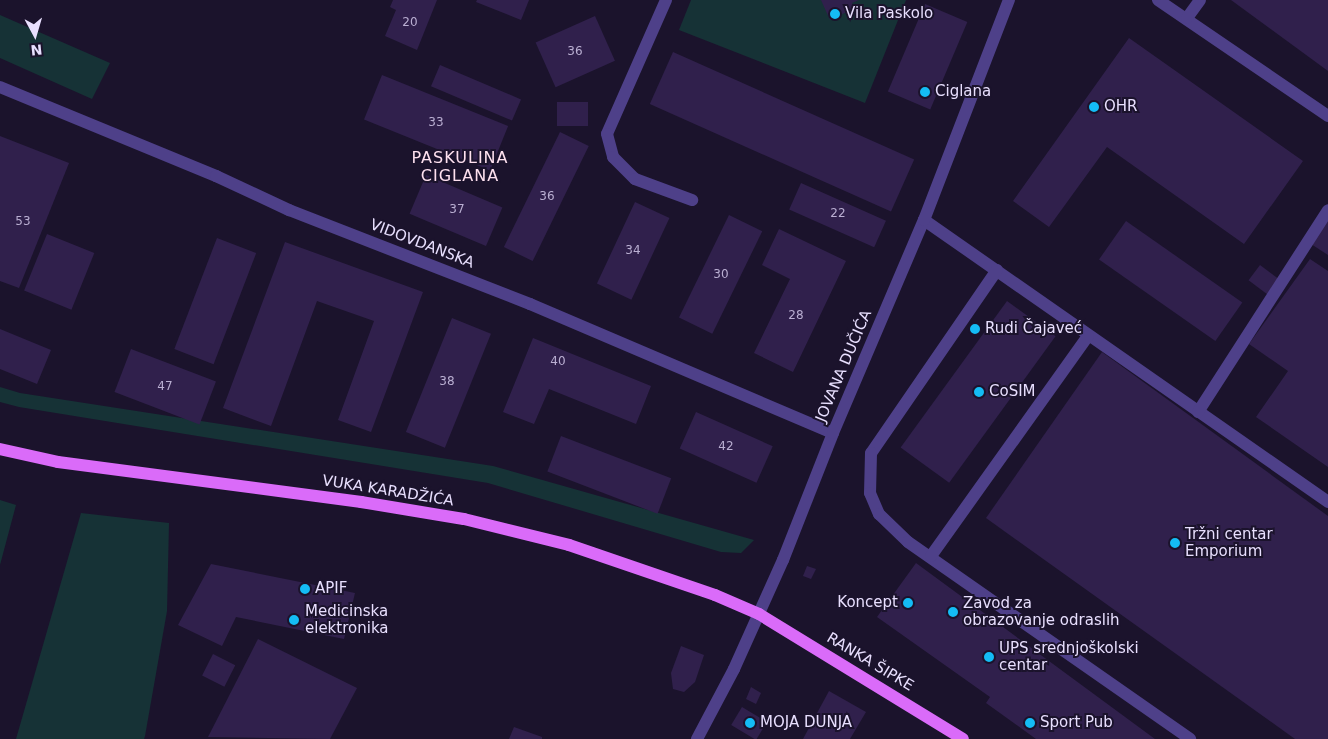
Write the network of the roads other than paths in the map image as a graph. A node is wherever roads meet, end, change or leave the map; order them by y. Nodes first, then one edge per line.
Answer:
1 (666, 0) edge
2 (1009, 0) edge
3 (1158, 0) edge
4 (1200, 0) edge
5 (1187, 18) junction
6 (0, 87) edge
7 (1328, 116) edge
8 (692, 200) dead end
9 (1328, 210) edge
10 (924, 220) junction
11 (997, 270) junction
12 (1088, 336) junction
13 (1198, 412) junction
14 (833, 433) junction
15 (0, 448) edge
16 (1328, 502) edge
17 (932, 556) junction
18 (759, 614) junction
19 (697, 739) edge
20 (963, 739) edge
21 (1190, 739) edge

1 - 8 street
2 - 10 street, JOVANA DUČIĆA
3 - 5 street
4 - 5 street
5 - 7 street
6 - 14 street, VIDOVDANSKA
9 - 13 street
10 - 11 street
10 - 14 street, JOVANA DUČIĆA
11 - 12 street
11 - 17 street
12 - 13 street
12 - 17 street
13 - 16 street
14 - 18 street, JOVANA DUČIĆA
15 - 18 main road, VUKA KARADŽIĆA
17 - 21 street
18 - 19 street, JOVANA DUČIĆA
18 - 20 main road, RANKA ŠIPKE

